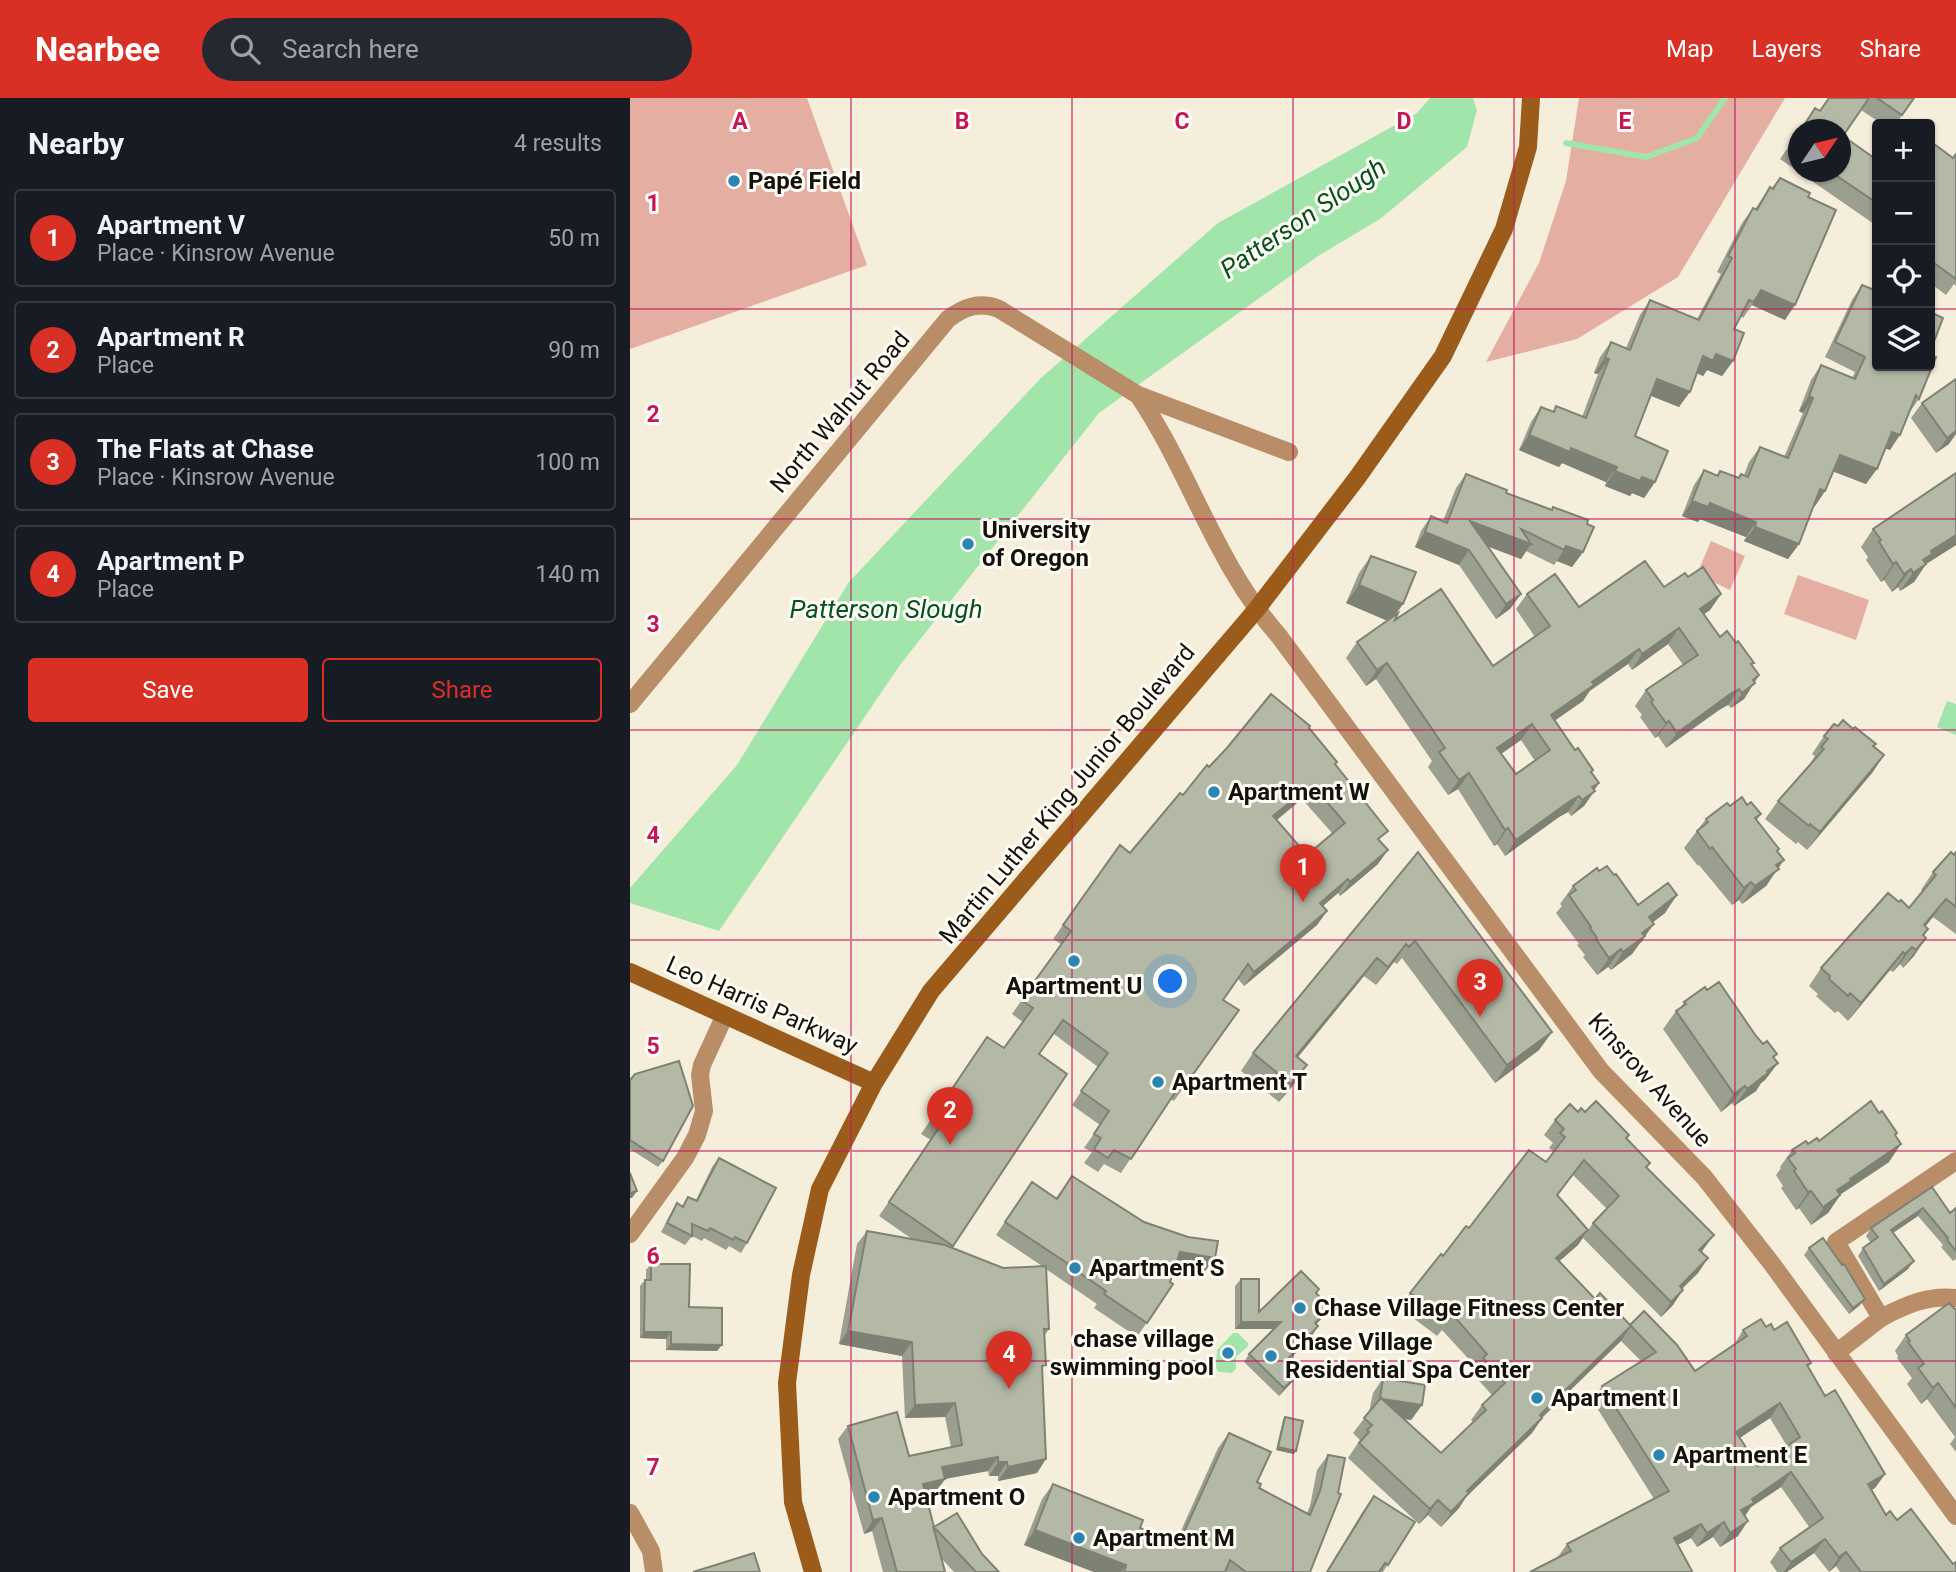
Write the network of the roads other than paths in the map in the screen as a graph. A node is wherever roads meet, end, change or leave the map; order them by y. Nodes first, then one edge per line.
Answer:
1 (1531, 98) edge
2 (1138, 395) junction
3 (1289, 452) dead end
4 (1256, 610) junction
5 (630, 704) edge
6 (630, 972) edge
7 (725, 1015) junction
8 (874, 1083) junction
9 (1956, 1161) edge
10 (630, 1234) edge
11 (1956, 1298) edge
12 (1881, 1318) junction
13 (1836, 1353) junction
14 (630, 1513) edge
15 (1956, 1516) edge
16 (654, 1572) edge
17 (813, 1572) edge

1 - 4 main road, Martin Luther King Junior Boulevard
2 - 3 street, North Walnut Road
2 - 4 street, North Walnut Road
2 - 5 street, North Walnut Road
4 - 8 main road, Martin Luther King Junior Boulevard
4 - 13 street, Kinsrow Avenue
6 - 7 main road, Leo Harris Parkway
7 - 8 main road, Leo Harris Parkway
7 - 10 street
8 - 17 main road, Martin Luther King Junior Boulevard
9 - 12 street
11 - 12 street
12 - 13 street
13 - 15 street, Kinsrow Avenue
14 - 16 street

